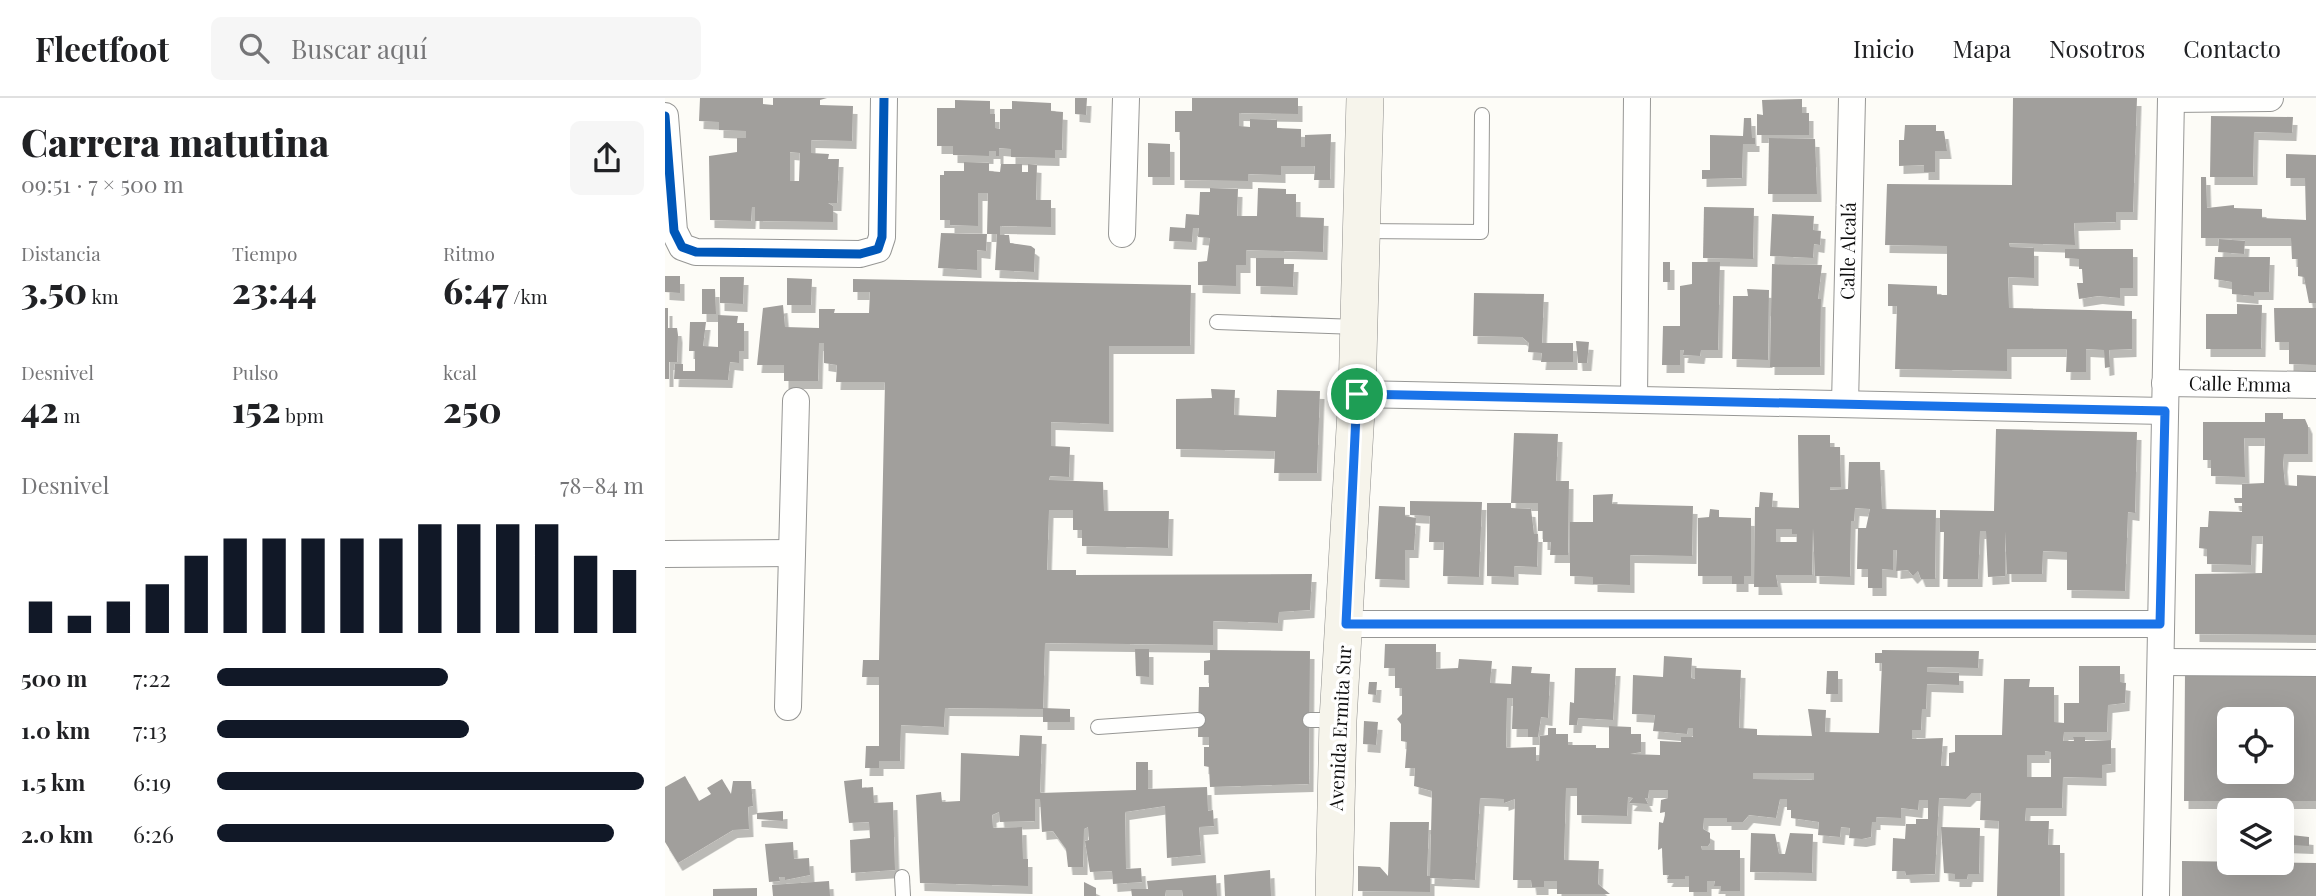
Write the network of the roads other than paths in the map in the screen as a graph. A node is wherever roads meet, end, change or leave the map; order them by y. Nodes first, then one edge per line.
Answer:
1 (884, 98) edge
2 (1126, 98) edge
3 (1365, 98) edge
4 (1637, 98) edge
5 (1852, 98) edge
6 (2270, 98) edge
7 (2171, 99) edge
8 (1482, 115) dead end
9 (665, 116) edge
10 (1362, 231) junction
11 (1122, 234) dead end
12 (1217, 321) dead end
13 (1359, 327) junction
14 (2165, 383) junction
15 (2316, 385) edge
16 (1357, 394) junction
17 (1634, 399) junction
18 (796, 401) dead end
19 (1845, 404) junction
20 (2165, 411) junction
21 (792, 553) junction
22 (665, 554) edge
23 (1346, 624) junction
24 (2160, 624) junction
25 (2161, 662) junction
26 (2316, 663) edge
27 (788, 707) dead end
28 (1198, 720) dead end
29 (1098, 727) dead end
30 (902, 877) dead end
31 (903, 896) edge
32 (1334, 896) edge
33 (2156, 896) edge

1 - 9 street
2 - 11 street
3 - 10 main road, Avenida Ermita Sur
4 - 17 street
5 - 19 street, Calle Alcalá
6 - 7 street
7 - 14 street
8 - 10 lane
10 - 13 main road, Avenida Ermita Sur
12 - 13 lane
13 - 16 main road, Avenida Ermita Sur
14 - 15 street, Calle Emma
14 - 20 street
16 - 17 street
16 - 23 main road, Avenida Ermita Sur
17 - 19 street
18 - 21 street
19 - 20 street
20 - 24 street
21 - 22 street
21 - 27 street
23 - 24 street
23 - 32 main road, Avenida Ermita Sur
24 - 25 street
25 - 26 street
25 - 33 street
28 - 29 lane
30 - 31 lane

